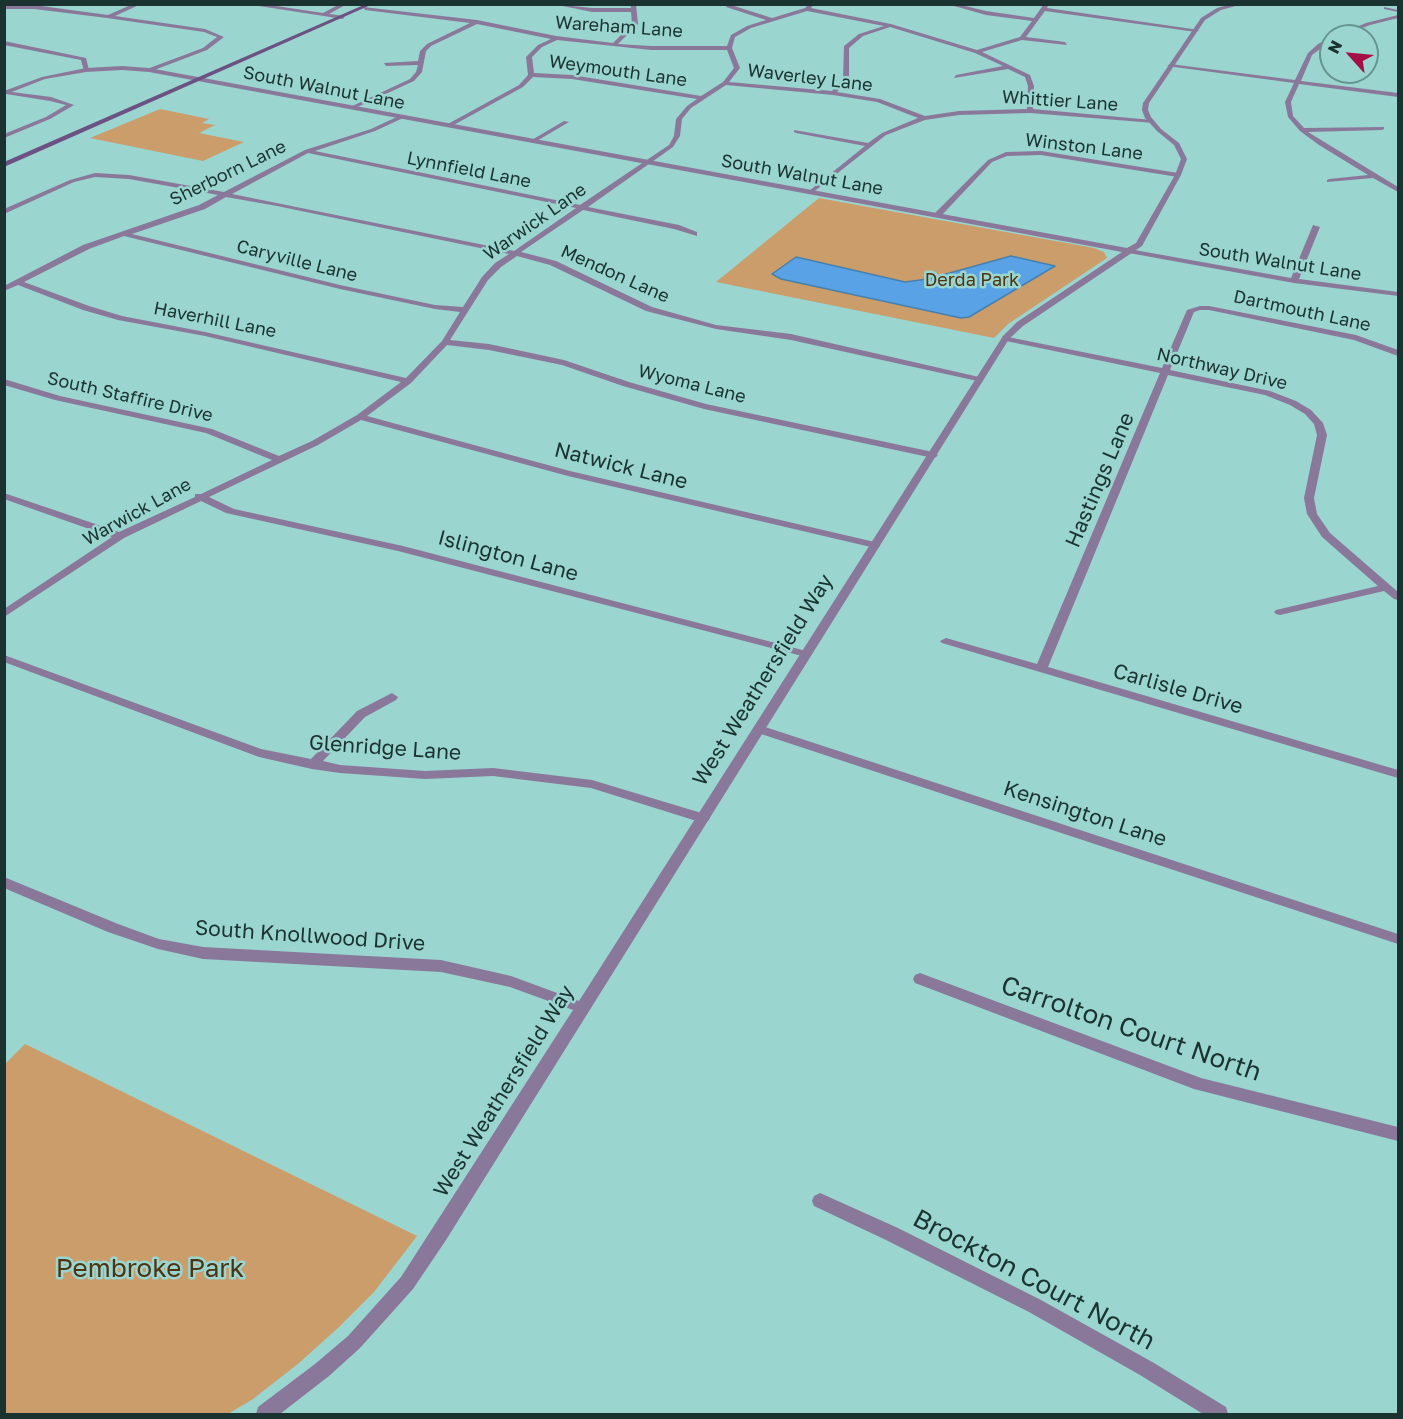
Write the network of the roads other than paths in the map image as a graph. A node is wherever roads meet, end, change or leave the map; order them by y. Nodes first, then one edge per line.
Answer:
1 (139, 4) edge
2 (248, 4) edge
3 (345, 4) edge
4 (371, 4) edge
5 (555, 4) edge
6 (949, 4) edge
7 (1241, 4) edge
8 (729, 6) edge
9 (4, 7) edge
10 (634, 7) edge
11 (809, 7) edge
12 (1045, 7) edge
13 (365, 8) junction
14 (1386, 8) dead end
15 (1398, 11) edge
16 (322, 15) junction
17 (107, 16) junction
18 (343, 17) junction
19 (1398, 17) edge
20 (772, 20) junction
21 (1036, 20) junction
22 (477, 22) junction
23 (1368, 24) edge
24 (890, 25) junction
25 (1196, 30) junction
26 (556, 38) junction
27 (1022, 38) junction
28 (4, 43) edge
29 (1065, 44) dead end
30 (614, 45) junction
31 (1319, 46) edge
32 (729, 48) junction
33 (977, 52) junction
34 (422, 63) junction
35 (386, 64) dead end
36 (1170, 66) junction
37 (1009, 67) junction
38 (86, 70) junction
39 (149, 70) junction
40 (531, 75) junction
41 (956, 77) dead end
42 (201, 80) junction
43 (1297, 81) junction
44 (725, 83) junction
45 (5, 92) edge
46 (833, 93) junction
47 (1398, 95) edge
48 (701, 98) junction
49 (351, 108) junction
50 (1030, 111) junction
51 (401, 117) junction
52 (924, 118) junction
53 (566, 122) dead end
54 (1152, 122) junction
55 (448, 126) junction
56 (1382, 128) dead end
57 (1302, 130) junction
58 (796, 131) dead end
59 (4, 136) edge
60 (533, 141) junction
61 (868, 145) junction
62 (307, 151) junction
63 (650, 163) junction
64 (4, 165) edge
65 (4, 174) edge
66 (1178, 175) junction
67 (1374, 176) junction
68 (1329, 181) dead end
69 (1398, 190) edge
70 (811, 192) junction
71 (226, 194) junction
72 (584, 208) junction
73 (4, 212) edge
74 (937, 215) junction
75 (1316, 227) dead end
76 (123, 234) junction
77 (694, 234) dead end
78 (1129, 251) junction
79 (515, 254) junction
80 (17, 282) junction
81 (1294, 282) junction
82 (4, 289) edge
83 (1398, 294) edge
84 (1196, 308) joint
85 (465, 310) junction
86 (1006, 338) junction
87 (445, 342) junction
88 (1398, 353) edge
89 (1164, 372) junction
90 (408, 381) junction
91 (979, 381) junction
92 (4, 382) edge
93 (360, 417) junction
94 (933, 455) junction
95 (280, 460) junction
96 (4, 496) edge
97 (199, 496) junction
98 (120, 536) junction
99 (875, 545) junction
100 (1387, 587) junction
101 (1398, 597) edge
102 (1280, 612) dead end
103 (4, 614) edge
104 (946, 641) dead end
105 (806, 654) junction
106 (4, 658) edge
107 (1041, 669) junction
108 (392, 697) dead end
109 (759, 729) junction
110 (312, 765) junction
111 (1398, 774) edge
112 (703, 818) junction
113 (4, 882) edge
114 (1398, 939) edge
115 (920, 979) dead end
116 (583, 1008) junction
117 (1398, 1134) edge
118 (820, 1201) dead end
119 (265, 1414) edge
120 (1218, 1414) edge

1 - 17 street
2 - 16 street
3 - 16 street
4 - 13 main road
5 - 10 street
6 - 21 street
7 - 25 street
8 - 20 street
9 - 17 street
10 - 30 street
11 - 20 street
11 - 24 street
12 - 21 street
12 - 25 street
13 - 18 main road
13 - 22 street, Wareham Lane
14 - 15 street
16 - 18 street
17 - 39 street
18 - 42 main road
19 - 23 street
20 - 32 street
21 - 27 street
22 - 26 street, Wareham Lane
22 - 34 street
24 - 33 street
24 - 46 street
25 - 36 street
26 - 30 street, Wareham Lane
26 - 40 street
27 - 29 street
27 - 33 street
28 - 38 street
30 - 32 street, Wareham Lane
31 - 43 street
32 - 44 street
33 - 37 street
34 - 35 street
34 - 49 street
36 - 43 street
36 - 54 street
37 - 41 street
37 - 50 street
38 - 39 street, South Walnut Lane
38 - 45 street, South Walnut Lane
39 - 42 street, South Walnut Lane
40 - 48 street, Weymouth Lane
40 - 55 street
42 - 49 street, South Walnut Lane
42 - 64 main road
42 - 65 main road
43 - 47 street
43 - 57 street
44 - 46 street, Waverley Lane
44 - 48 street, Warwick Lane
45 - 59 street
46 - 52 street, Waverley Lane
48 - 63 street, Warwick Lane
49 - 51 street, South Walnut Lane
50 - 52 street, Whittier Lane
50 - 54 street, Whittier Lane
51 - 55 street, South Walnut Lane
51 - 62 street, Sherborn Lane
52 - 61 street, Whittier Lane
53 - 60 street
54 - 66 street, West Weathersfield Way
55 - 60 street, South Walnut Lane
56 - 57 street
57 - 67 street
58 - 61 street
60 - 63 street, South Walnut Lane
61 - 70 street, Whittier Lane
62 - 71 street, Sherborn Lane
62 - 72 street, Lynnfield Lane
63 - 70 street, South Walnut Lane
63 - 72 street, Warwick Lane
66 - 74 street, Winston Lane
66 - 78 street, West Weathersfield Way
67 - 68 street
67 - 69 street
70 - 74 street, South Walnut Lane
71 - 73 street, Mendon Lane
71 - 76 street, Sherborn Lane
71 - 79 street, Mendon Lane
72 - 77 street, Lynnfield Lane
72 - 79 street, Warwick Lane
74 - 78 street, South Walnut Lane
75 - 81 street
76 - 80 street, Sherborn Lane
76 - 85 street, Caryville Lane
78 - 81 street, South Walnut Lane
78 - 86 street, West Weathersfield Way
79 - 85 street, Warwick Lane
79 - 91 street, Mendon Lane
80 - 82 street, Sherborn Lane
80 - 90 street, Haverhill Lane
81 - 83 street, South Walnut Lane
84 - 88 street, Dartmouth Lane
84 - 89 street, Hastings Lane
85 - 87 street, Warwick Lane
86 - 89 street, Northway Drive
86 - 91 street, West Weathersfield Way
87 - 90 street, Warwick Lane
87 - 94 street, Wyoma Lane
89 - 100 street, Northway Drive
89 - 107 street, Hastings Lane
90 - 93 street, Warwick Lane
91 - 94 street, West Weathersfield Way
92 - 95 street, South Staffire Drive
93 - 95 street, Warwick Lane
93 - 99 street, Natwick Lane
94 - 99 street, West Weathersfield Way
95 - 97 street, Warwick Lane
96 - 98 street
97 - 98 street, Warwick Lane
97 - 105 street, Islington Lane
98 - 103 street, Warwick Lane
99 - 105 street, West Weathersfield Way
100 - 101 street, Northway Drive
100 - 102 street
104 - 107 street, Carlisle Drive
105 - 109 street, West Weathersfield Way
106 - 110 street, Glenridge Lane
107 - 111 street, Carlisle Drive
108 - 110 street
109 - 112 street, West Weathersfield Way
109 - 114 street, Kensington Lane
110 - 112 street, Glenridge Lane
112 - 116 street, West Weathersfield Way
113 - 116 street, South Knollwood Drive
115 - 117 street, Carrolton Court North
116 - 119 street, West Weathersfield Way
118 - 120 street, Brockton Court North

